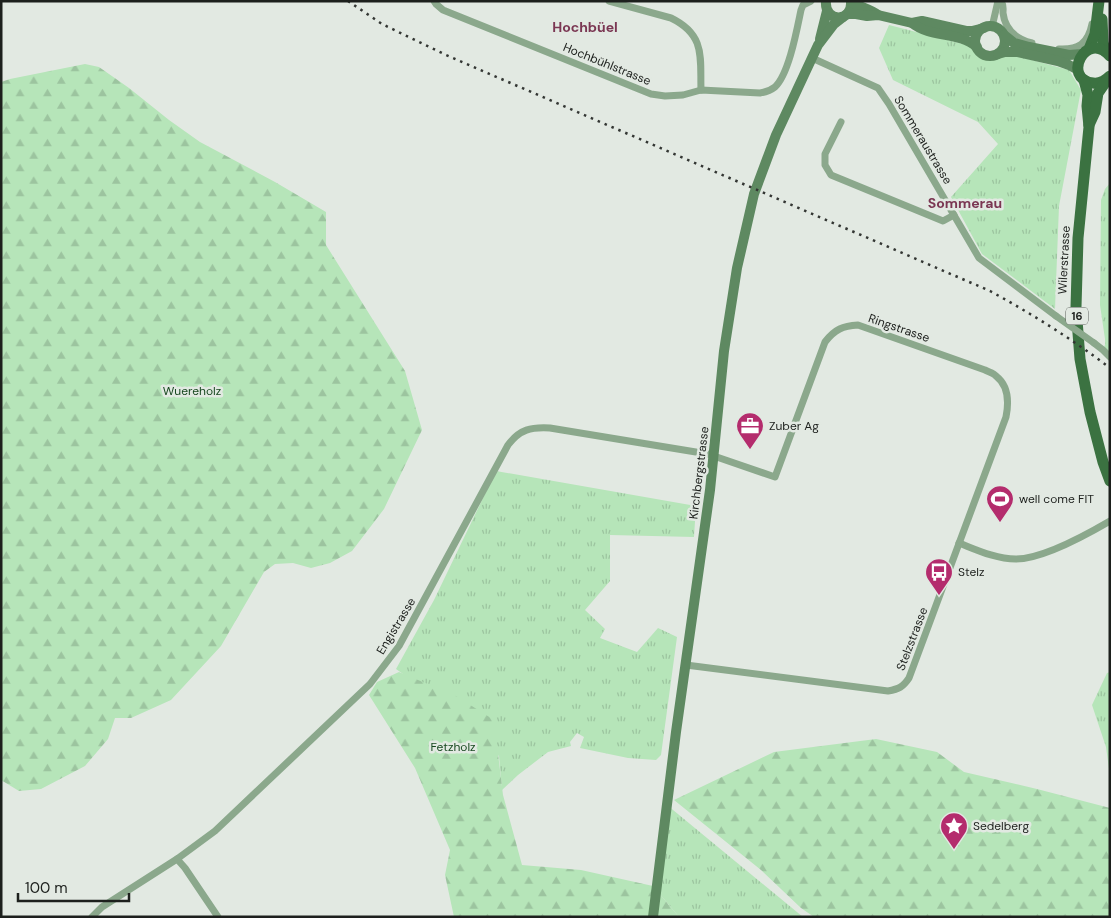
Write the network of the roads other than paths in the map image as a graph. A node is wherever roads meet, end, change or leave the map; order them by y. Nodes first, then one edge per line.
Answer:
1 (434, 1) edge
2 (609, 1) edge
3 (811, 1) edge
4 (851, 1) edge
5 (999, 1) edge
6 (800, 3) edge
7 (826, 4) edge
8 (1099, 6) edge
9 (845, 15) junction
10 (878, 15) junction
11 (912, 23) junction
12 (988, 27) junction
13 (1004, 35) junction
14 (818, 45) junction
15 (977, 48) junction
16 (1086, 52) junction
17 (997, 54) junction
18 (1107, 54) edge
19 (812, 58) junction
20 (1078, 70) junction
21 (1108, 78) edge
22 (1084, 80) junction
23 (701, 90) junction
24 (841, 122) dead end
25 (1088, 127) junction
26 (954, 216) junction
27 (1110, 357) edge
28 (714, 455) junction
29 (1110, 481) edge
30 (1110, 521) edge
31 (959, 543) junction
32 (686, 665) junction
33 (177, 859) junction
34 (92, 917) edge
35 (218, 917) edge
36 (653, 917) edge

1 - 23 street, Hochbühlstrasse
2 - 23 street
3 - 6 street, Hochbühlstrasse
4 - 9 main road
4 - 10 main road
5 - 8 street
5 - 12 street
6 - 23 street, Hochbühlstrasse
7 - 9 main road
7 - 14 main road, Kirchbergstrasse
8 - 16 main road
8 - 18 main road
9 - 10 main road
9 - 14 main road, Kirchbergstrasse
10 - 11 main road
11 - 12 main road
11 - 15 main road
12 - 13 main road
12 - 15 main road
13 - 16 main road
13 - 17 main road
14 - 19 main road, Kirchbergstrasse
15 - 17 main road
16 - 18 main road
16 - 20 main road
17 - 20 main road
19 - 26 street, Sommeraustrasse
19 - 28 main road, Kirchbergstrasse
20 - 22 main road
21 - 22 main road
21 - 25 main road, Wilerstrasse / 16
22 - 25 main road, Wilerstrasse / 16
24 - 26 street
25 - 29 main road, Wilerstrasse / 16
26 - 27 street, Sommeraustrasse, bridge
28 - 31 street, Ringstrasse
28 - 32 main road, Kirchbergstrasse
28 - 33 street, Engistrasse
30 - 31 street
31 - 32 street, Stelzstrasse
32 - 36 main road, Kirchbergstrasse
33 - 34 street, Engistrasse
33 - 35 street

